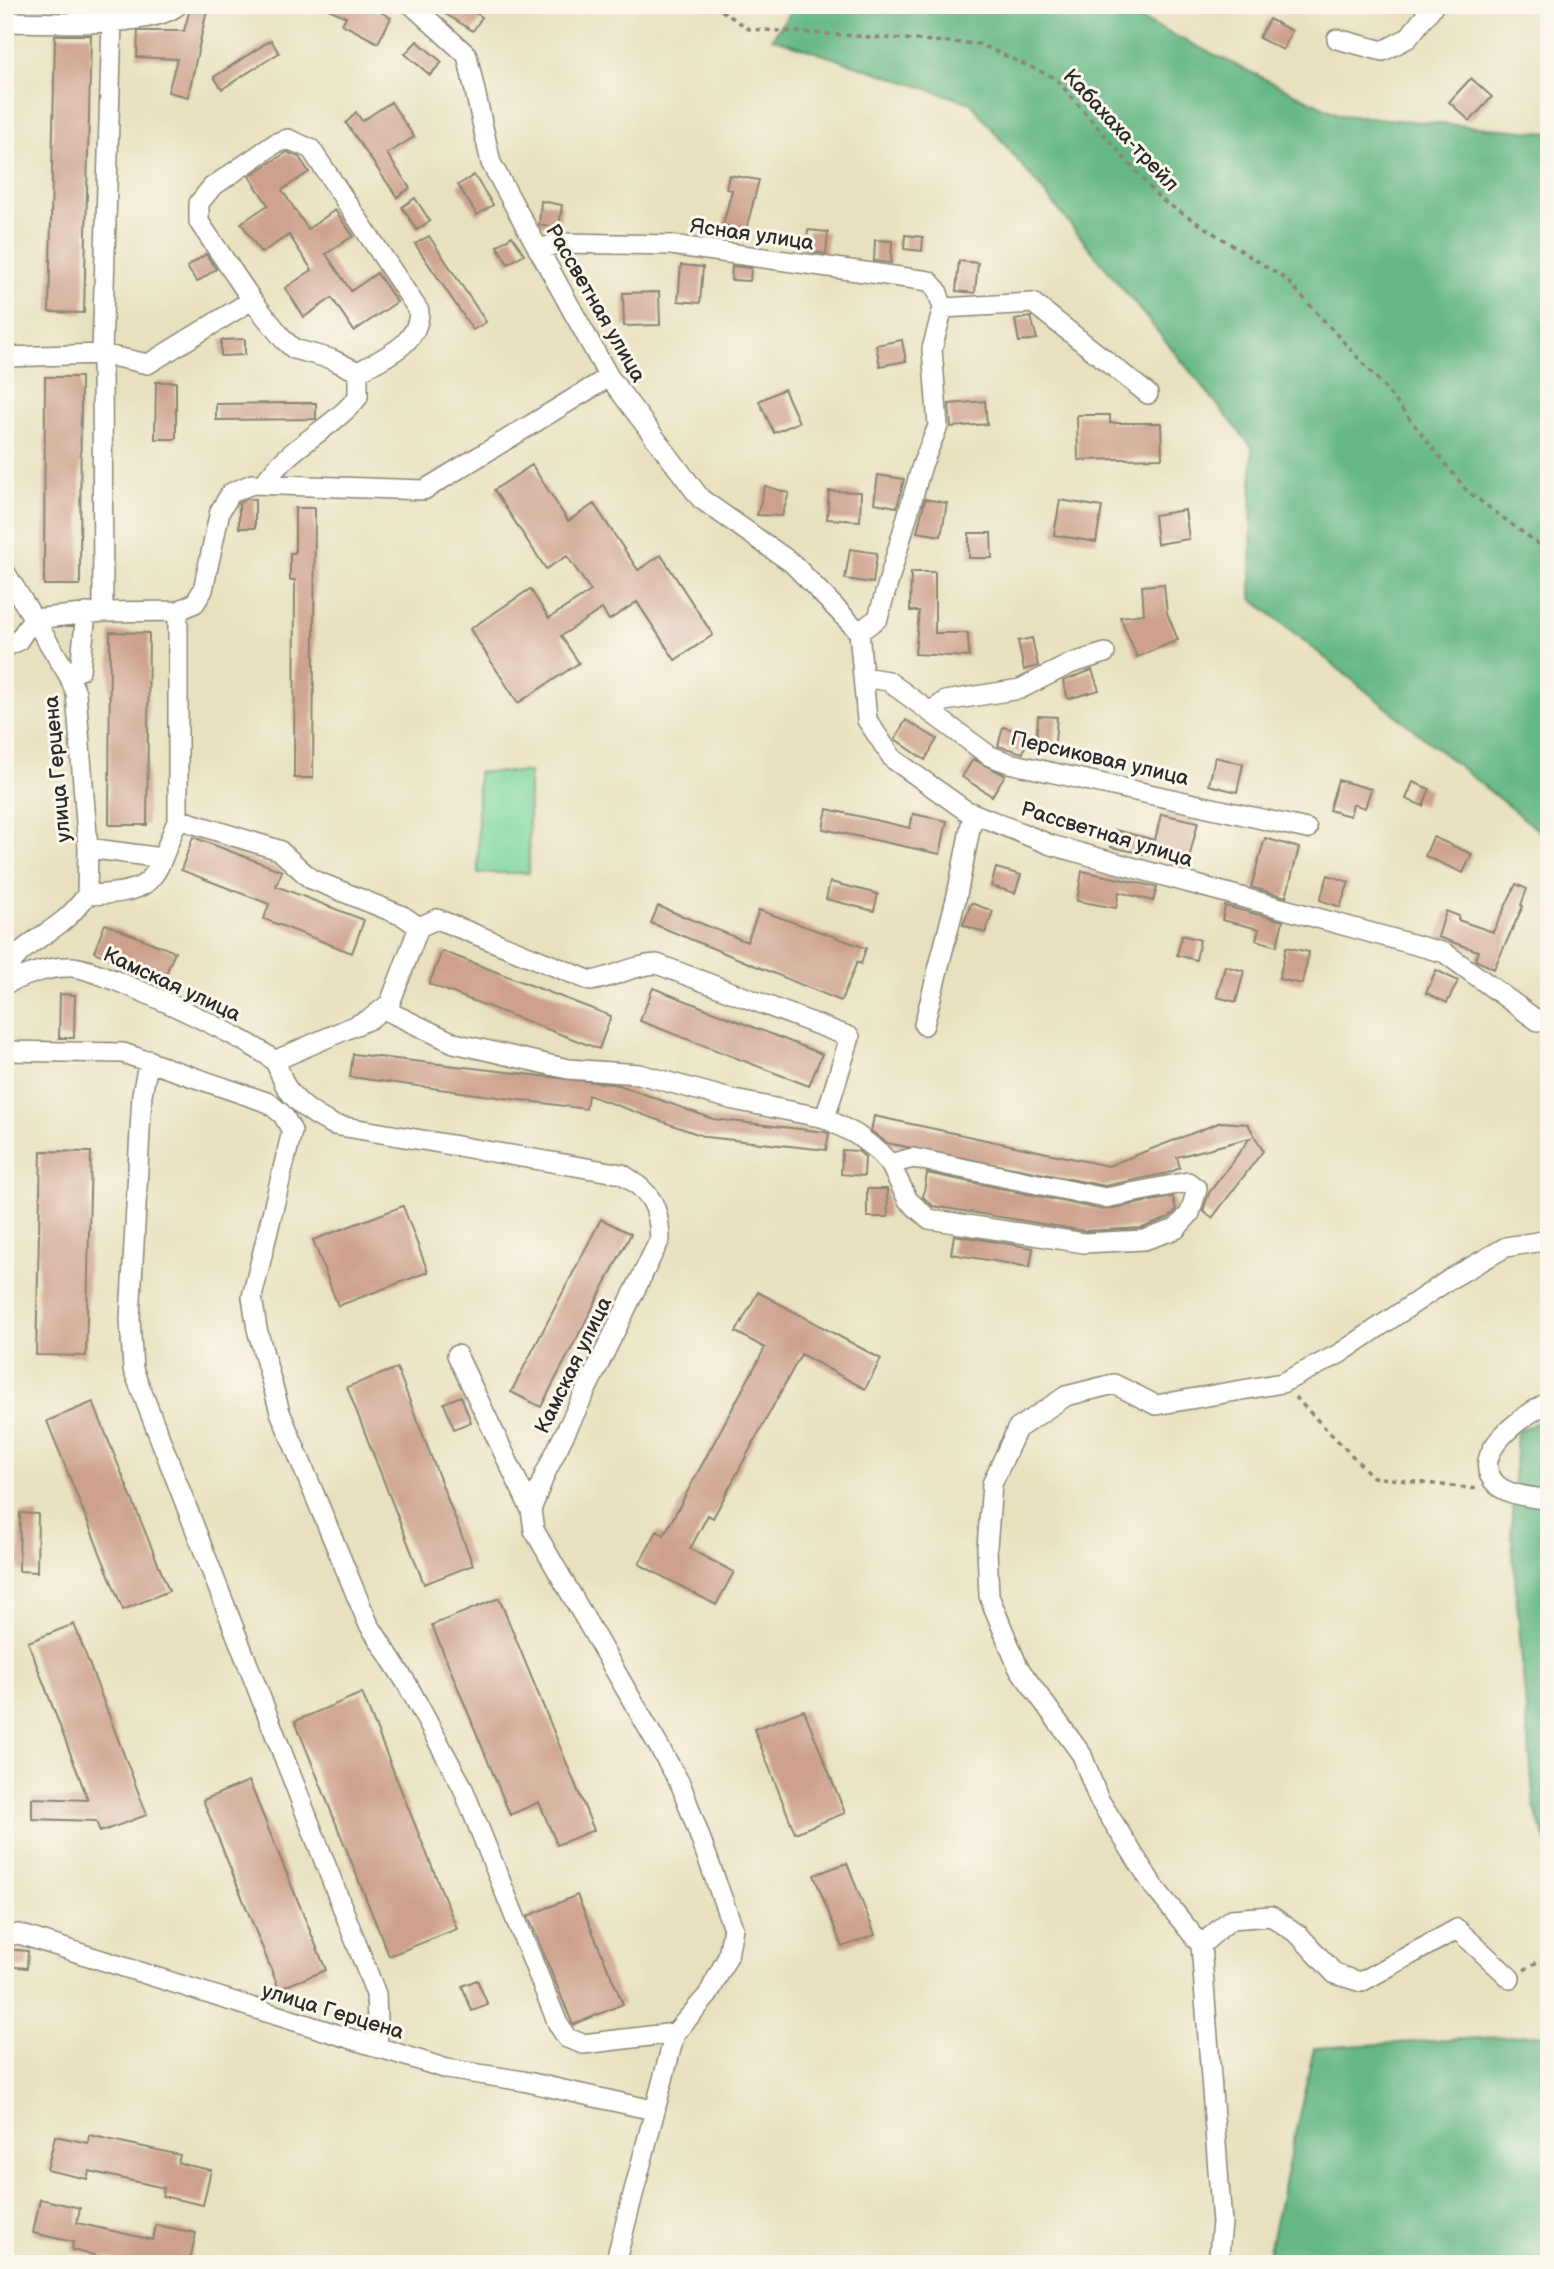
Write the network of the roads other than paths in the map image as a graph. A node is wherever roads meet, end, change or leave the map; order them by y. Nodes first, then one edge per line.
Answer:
1 (178, 5) edge
2 (412, 5) edge
3 (1434, 5) edge
4 (137, 13) edge
5 (112, 21) junction
6 (5, 22) edge
7 (1337, 39) dead end
8 (538, 249) junction
9 (252, 299) junction
10 (943, 309) junction
11 (102, 354) junction
12 (5, 357) edge
13 (358, 372) junction
14 (609, 377) junction
15 (1148, 394) dead end
16 (264, 485) junction
17 (5, 572) edge
18 (178, 611) junction
19 (94, 613) junction
20 (33, 619) junction
21 (859, 632) junction
22 (5, 647) edge
23 (1105, 653) dead end
24 (69, 676) junction
25 (863, 677) junction
26 (932, 711) junction
27 (973, 814) junction
28 (178, 819) junction
29 (1307, 829) dead end
30 (88, 848) junction
31 (162, 858) junction
32 (87, 895) junction
33 (419, 927) junction
34 (5, 978) edge
35 (5, 984) edge
36 (383, 1009) junction
37 (1549, 1024) edge
38 (924, 1026) dead end
39 (5, 1051) edge
40 (149, 1060) junction
41 (274, 1061) junction
42 (825, 1118) junction
43 (890, 1164) junction
44 (1549, 1240) edge
45 (457, 1355) dead end
46 (1549, 1402) edge
47 (1549, 1500) edge
48 (531, 1510) junction
49 (5, 1936) edge
50 (1200, 1945) junction
51 (1510, 1978) road end
52 (675, 2033) junction
53 (378, 2048) junction
54 (653, 2110) junction
55 (615, 2264) edge
56 (1218, 2264) edge

1 - 4 street
2 - 8 street, Рассветная улица
3 - 7 street
4 - 5 street
5 - 6 street
5 - 11 street
8 - 10 street, Ясная улица
8 - 14 street, Рассветная улица
9 - 11 street
9 - 13 street
9 - 13 street
10 - 15 street
10 - 21 street
11 - 12 street
11 - 19 street
13 - 16 street
14 - 16 street
14 - 21 street, Рассветная улица
16 - 18 street
17 - 20 street, улица Герцена
18 - 19 street
18 - 28 street
19 - 20 street
19 - 24 street
20 - 22 street
20 - 24 street, улица Герцена
21 - 25 street, Рассветная улица
23 - 26 street
24 - 30 street, улица Герцена
25 - 26 street, Персиковая улица
25 - 27 street, Рассветная улица
26 - 29 street, Персиковая улица
27 - 37 street, Рассветная улица
27 - 38 street
28 - 31 street
28 - 33 street
30 - 31 street
30 - 32 street, улица Герцена
31 - 32 street
32 - 34 street
33 - 36 street
33 - 42 street
35 - 41 street, Камская улица
36 - 41 street
36 - 42 street
39 - 40 street
40 - 52 street
40 - 53 street
41 - 48 street, Камская улица
42 - 43 street
43 - 43 street
44 - 50 street
45 - 48 street
46 - 47 street
48 - 52 street
49 - 53 street, улица Герцена
50 - 51 street
50 - 56 street
52 - 54 street
53 - 54 street, улица Герцена
54 - 55 street

